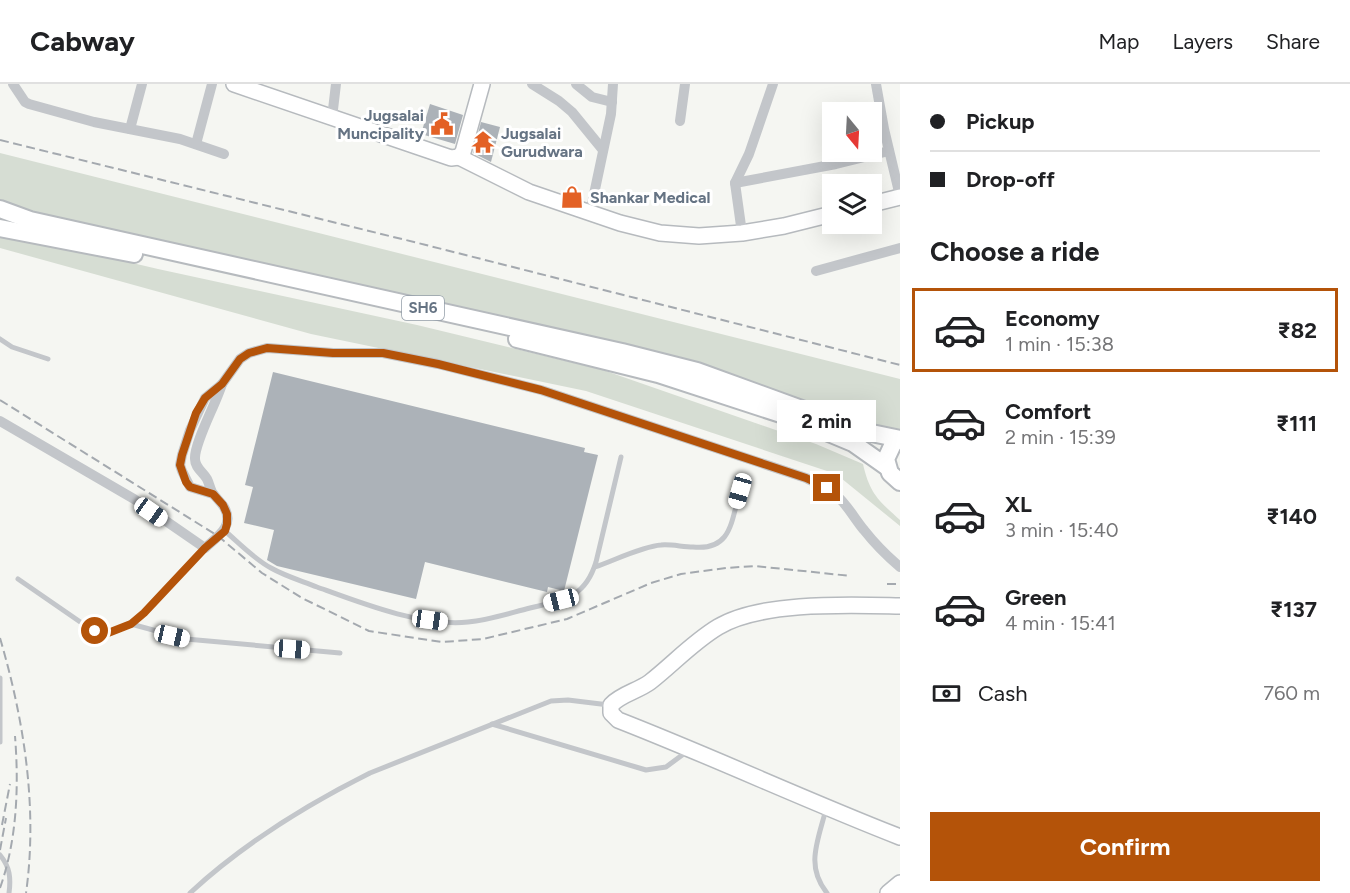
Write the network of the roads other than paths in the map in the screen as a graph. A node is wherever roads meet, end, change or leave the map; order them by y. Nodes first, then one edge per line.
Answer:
1 (13, 84) edge
2 (142, 84) edge
3 (212, 84) edge
4 (234, 84) edge
5 (336, 84) edge
6 (482, 84) edge
7 (532, 84) edge
8 (576, 84) edge
9 (613, 84) edge
10 (685, 84) edge
11 (773, 84) edge
12 (876, 84) edge
13 (612, 102) junction
14 (332, 118) junction
15 (680, 120) dead end
16 (130, 129) junction
17 (196, 144) junction
18 (603, 150) junction
19 (889, 151) junction
20 (224, 154) dead end
21 (459, 157) junction
22 (735, 183) junction
23 (900, 196) edge
24 (882, 201) edge
25 (0, 209) edge
26 (590, 213) junction
27 (822, 216) edge
28 (0, 228) edge
29 (741, 232) junction
30 (900, 248) edge
31 (816, 271) dead end
32 (0, 339) edge
33 (48, 359) dead end
34 (222, 384) junction
35 (0, 421) edge
36 (900, 439) edge
37 (621, 457) dead end
38 (887, 467) junction
39 (900, 482) edge
40 (740, 491) dead end
41 (213, 494) junction
42 (225, 531) junction
43 (205, 548) junction
44 (595, 567) junction
45 (900, 567) edge
46 (18, 579) dead end
47 (900, 606) edge
48 (131, 624) junction
49 (340, 653) dead end
50 (0, 678) edge
51 (611, 705) junction
52 (492, 724) junction
53 (0, 742) edge
54 (690, 748) junction
55 (826, 808) junction
56 (900, 837) edge
57 (0, 855) edge
58 (900, 883) edge
59 (9, 893) edge
60 (190, 893) edge
61 (827, 893) edge
62 (888, 893) edge

1 - 16 street
2 - 16 street
3 - 17 street
4 - 14 street
5 - 14 street
6 - 21 street
7 - 18 street
8 - 13 street
9 - 13 street
10 - 15 street
11 - 22 street
12 - 19 street
13 - 18 street
14 - 21 street
16 - 17 street
17 - 20 street
18 - 26 street
19 - 22 street
19 - 23 street
21 - 26 street
22 - 29 street
23 - 24 street
25 - 36 main road, SH6
26 - 29 street
27 - 29 street
28 - 38 main road, SH6
30 - 31 street
32 - 33 lane
34 - 41 street
34 - 41 street
34 - 45 street
35 - 43 street
36 - 38 main road, SH6
37 - 44 lane
38 - 39 main road, SH6
40 - 44 lane
41 - 42 street
42 - 43 street
42 - 44 lane
43 - 48 lane
46 - 48 lane
47 - 51 street
48 - 49 lane
50 - 53 lane
51 - 52 lane
51 - 54 street
52 - 54 lane
52 - 60 lane
54 - 55 street
55 - 56 street
55 - 61 lane
57 - 59 lane
58 - 62 street

